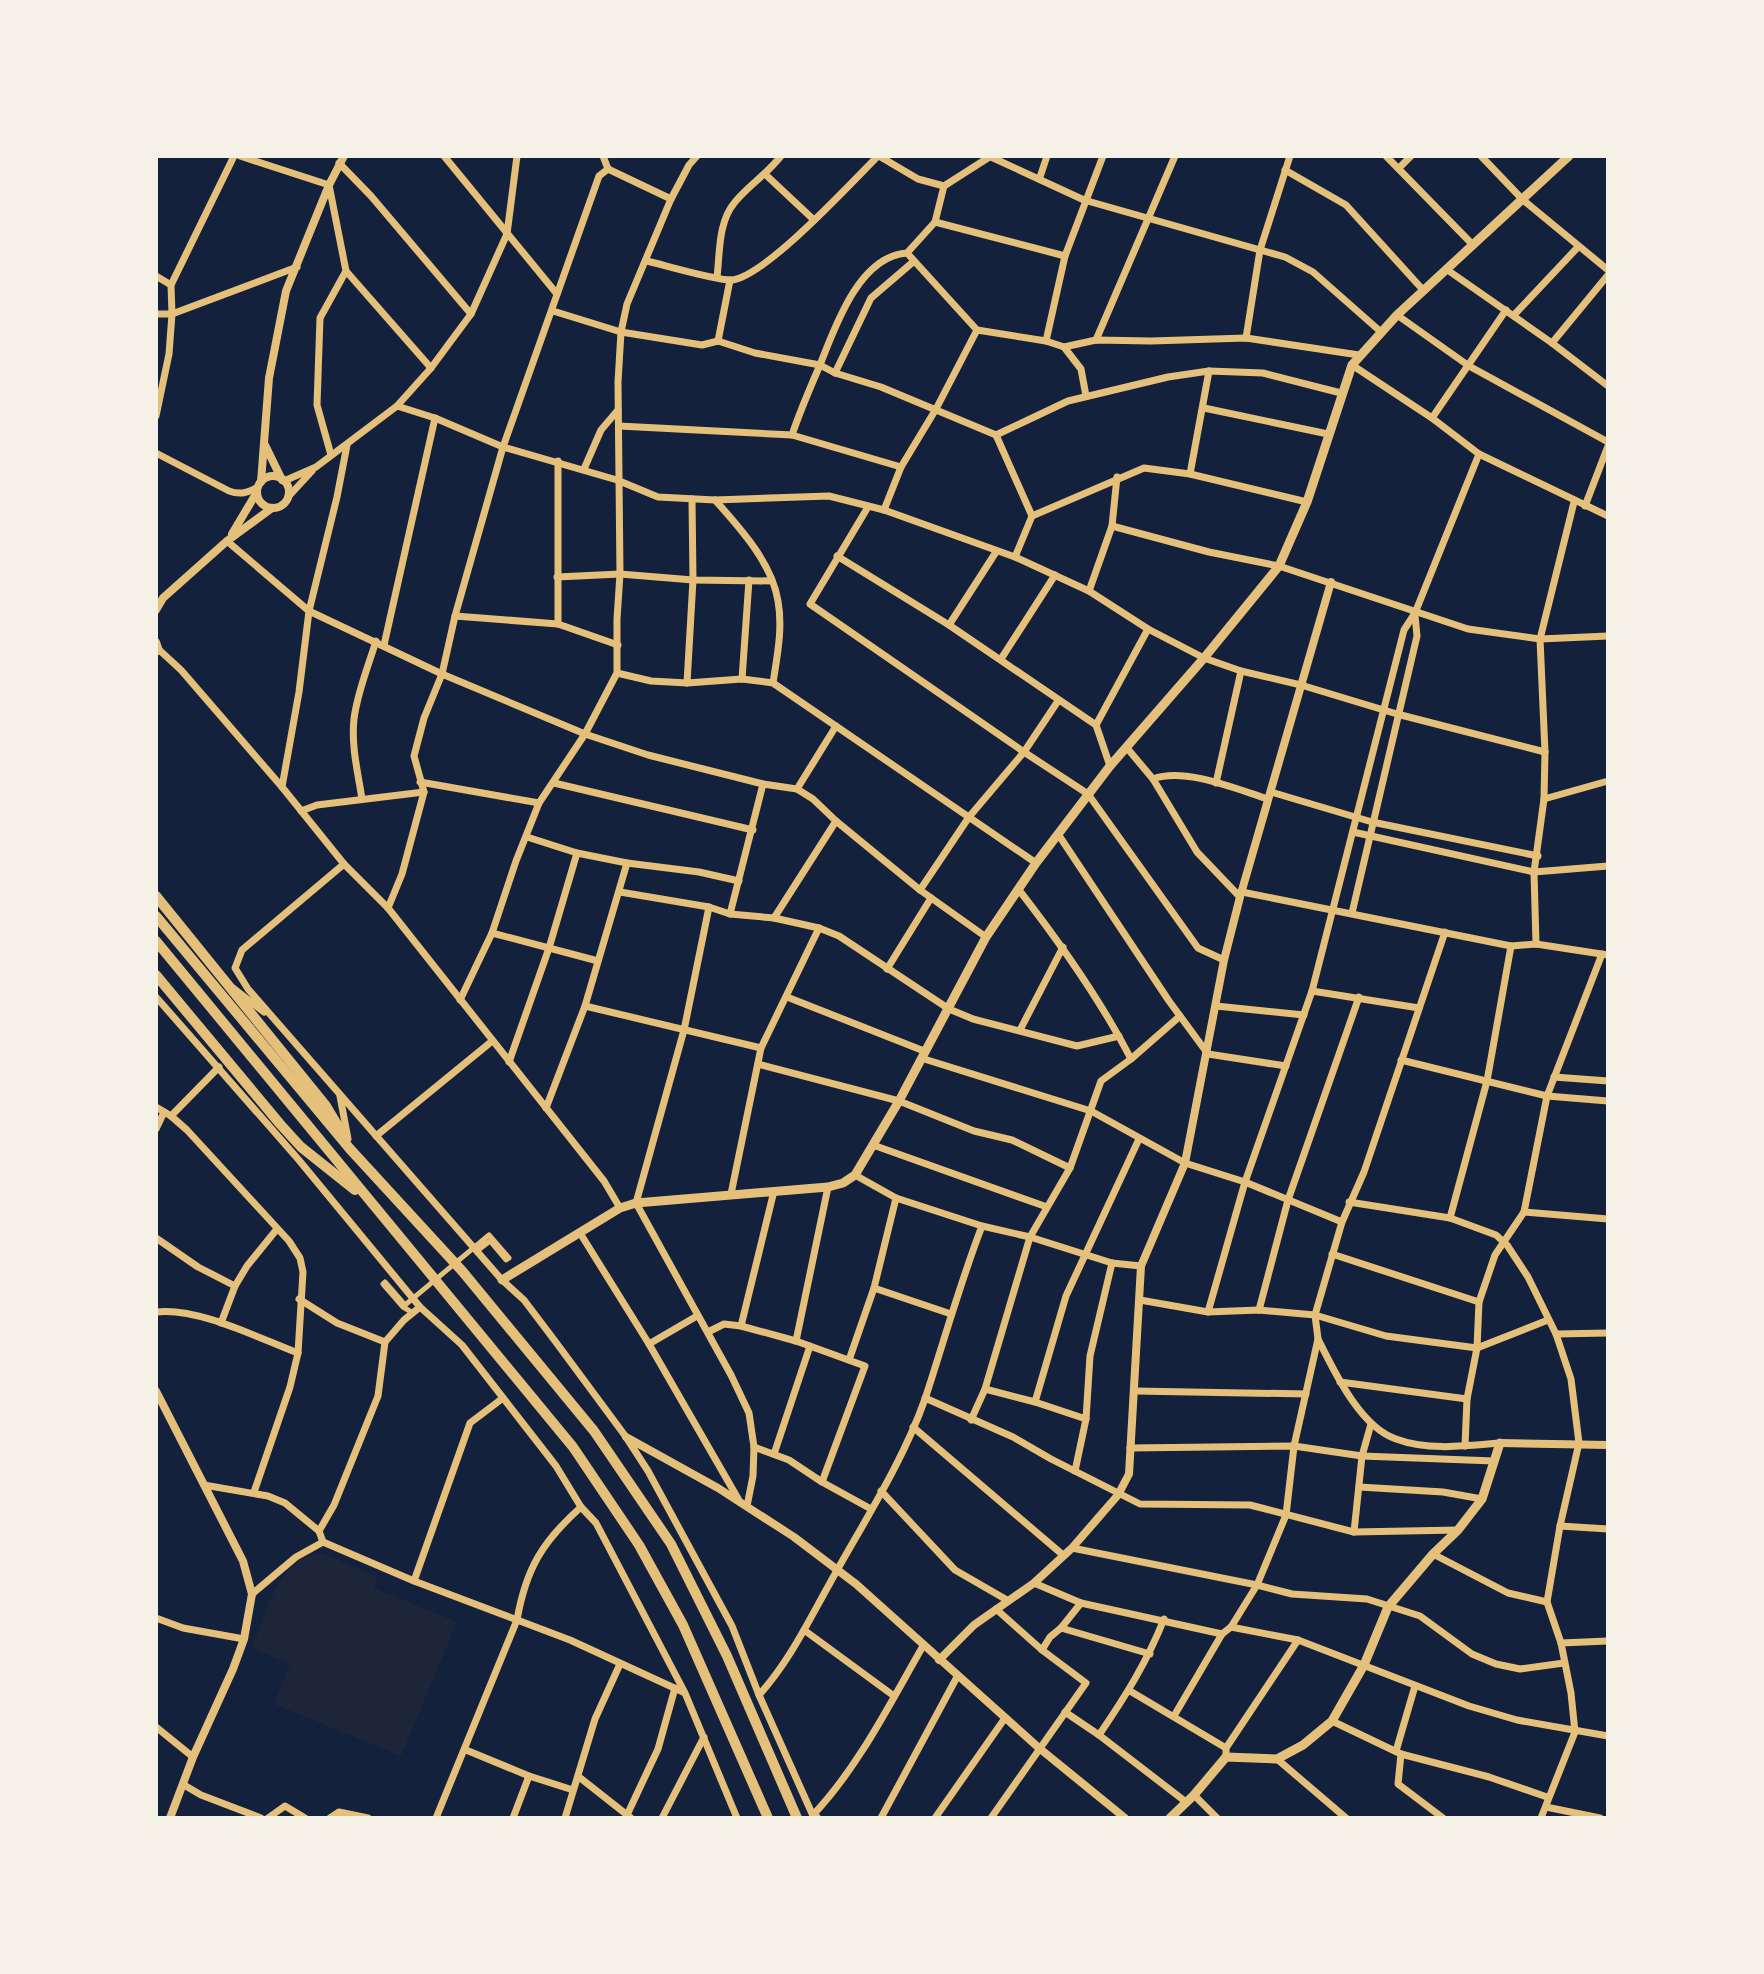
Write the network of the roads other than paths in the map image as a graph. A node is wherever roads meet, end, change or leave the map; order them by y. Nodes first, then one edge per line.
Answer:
1 (237, 156) edge
2 (444, 156) edge
3 (517, 156) edge
4 (603, 156) edge
5 (697, 156) edge
6 (781, 156) edge
7 (1047, 156) edge
8 (1103, 156) edge
9 (1175, 156) edge
10 (1290, 156) edge
11 (1386, 156) edge
12 (1411, 156) edge
13 (1481, 156) edge
14 (1569, 156) edge
15 (882, 157) edge
16 (991, 157) edge
17 (342, 160) edge
18 (1399, 168) junction
19 (608, 169) junction
20 (1285, 170) junction
21 (766, 175) junction
22 (1040, 177) junction
23 (329, 185) junction
24 (944, 186) junction
25 (671, 199) junction
26 (1084, 200) junction
27 (1523, 200) junction
28 (1147, 217) junction
29 (814, 220) junction
30 (935, 222) junction
31 (507, 234) junction
32 (1473, 245) junction
33 (1578, 247) junction
34 (1260, 250) junction
35 (907, 253) junction
36 (1065, 256) junction
37 (647, 261) junction
38 (913, 262) junction
39 (297, 267) junction
40 (1446, 269) junction
41 (346, 271) junction
42 (1608, 273) edge
43 (156, 276) edge
44 (717, 277) junction
45 (730, 280) junction
46 (171, 285) junction
47 (1424, 291) junction
48 (557, 294) junction
49 (1506, 310) junction
50 (553, 311) junction
51 (156, 314) edge
52 (172, 314) junction
53 (471, 314) junction
54 (1397, 315) junction
55 (1514, 315) junction
56 (977, 330) junction
57 (621, 332) junction
58 (1381, 332) junction
59 (1246, 338) junction
60 (1096, 340) junction
61 (718, 341) junction
62 (1046, 341) junction
63 (1552, 343) junction
64 (1064, 347) junction
65 (1359, 355) junction
66 (820, 365) junction
67 (1352, 365) junction
68 (1469, 366) junction
69 (431, 368) junction
70 (1209, 371) junction
71 (835, 373) junction
72 (1608, 386) edge
73 (1341, 393) junction
74 (1086, 396) junction
75 (397, 406) junction
76 (1204, 408) junction
77 (936, 409) junction
78 (618, 410) junction
79 (156, 415) edge
80 (435, 418) junction
81 (1432, 418) junction
82 (619, 426) junction
83 (1328, 434) junction
84 (792, 435) junction
85 (996, 435) junction
86 (263, 441) junction
87 (1608, 444) edge
88 (347, 445) junction
89 (503, 447) junction
90 (156, 453) edge
91 (1479, 454) junction
92 (331, 455) junction
93 (558, 461) junction
94 (316, 467) junction
95 (901, 467) junction
96 (584, 469) junction
97 (1190, 474) junction
98 (1117, 477) junction
99 (617, 480) junction
100 (283, 481) junction
101 (259, 487) junction
102 (288, 497) junction
103 (692, 499) junction
104 (715, 500) junction
105 (1307, 502) junction
106 (1574, 502) junction
107 (1585, 506) junction
108 (868, 507) junction
109 (272, 508) junction
110 (884, 510) junction
111 (1032, 516) junction
112 (1608, 516) edge
113 (1112, 526) junction
114 (227, 541) junction
115 (996, 552) junction
116 (837, 556) junction
117 (1015, 557) junction
118 (1279, 566) junction
119 (620, 574) junction
120 (1055, 575) junction
121 (557, 577) junction
122 (693, 580) junction
123 (749, 580) junction
124 (772, 581) junction
125 (1331, 582) junction
126 (1089, 591) junction
127 (158, 603) edge
128 (309, 611) junction
129 (1415, 613) junction
130 (455, 616) junction
131 (558, 624) junction
132 (949, 625) junction
133 (1148, 629) junction
134 (1608, 636) edge
135 (1540, 639) junction
136 (380, 643) junction
137 (618, 645) junction
138 (158, 650) edge
139 (1204, 658) junction
140 (1001, 659) junction
141 (1241, 671) junction
142 (617, 673) junction
143 (442, 674) junction
144 (742, 679) junction
145 (687, 683) junction
146 (773, 683) junction
147 (1301, 685) junction
148 (1058, 701) junction
149 (1385, 710) junction
150 (1397, 714) junction
151 (1096, 725) junction
152 (836, 726) junction
153 (585, 734) junction
154 (1127, 748) junction
155 (1024, 752) junction
156 (1545, 752) junction
157 (1110, 766) junction
158 (1153, 779) junction
159 (1608, 781) edge
160 (420, 782) junction
161 (554, 783) junction
162 (1216, 783) junction
163 (763, 784) junction
164 (282, 787) junction
165 (797, 789) junction
166 (424, 792) junction
167 (1088, 794) junction
168 (1270, 795) junction
169 (362, 799) junction
170 (1544, 799) junction
171 (539, 803) junction
172 (301, 811) junction
173 (969, 817) junction
174 (1357, 817) junction
175 (836, 821) junction
176 (1372, 822) junction
177 (753, 830) junction
178 (1353, 832) junction
179 (1058, 834) junction
180 (527, 837) junction
181 (1369, 837) junction
182 (577, 853) junction
183 (1538, 856) junction
184 (627, 863) junction
185 (1036, 863) junction
186 (344, 864) junction
187 (1608, 866) edge
188 (1534, 872) junction
189 (739, 881) junction
190 (920, 890) junction
191 (1019, 890) junction
192 (620, 892) junction
193 (1241, 894) junction
194 (156, 896) edge
195 (931, 898) junction
196 (709, 907) junction
197 (388, 908) junction
198 (1334, 908) junction
199 (1352, 913) junction
200 (730, 914) junction
201 (156, 916) edge
202 (774, 918) junction
203 (819, 928) junction
204 (1445, 932) junction
205 (492, 933) junction
206 (986, 937) junction
207 (156, 941) edge
208 (1536, 944) junction
209 (1511, 946) junction
210 (1063, 947) junction
211 (549, 948) junction
212 (1605, 955) edge
213 (1224, 960) junction
214 (598, 961) junction
215 (887, 969) junction
216 (156, 975) edge
217 (226, 985) junction
218 (1312, 991) junction
219 (156, 997) edge
220 (787, 997) junction
221 (1359, 997) junction
222 (460, 1000) junction
223 (585, 1006) junction
224 (1216, 1006) junction
225 (1419, 1008) junction
226 (949, 1009) junction
227 (1304, 1015) junction
228 (1180, 1016) junction
229 (281, 1026) junction
230 (684, 1030) junction
231 (1020, 1030) junction
232 (1119, 1036) junction
233 (491, 1042) junction
234 (761, 1048) junction
235 (1208, 1054) junction
236 (923, 1055) junction
237 (1131, 1059) junction
238 (1401, 1060) junction
239 (509, 1062) junction
240 (758, 1064) junction
241 (1286, 1066) junction
242 (219, 1067) junction
243 (1554, 1077) junction
244 (1487, 1081) junction
245 (1608, 1081) edge
246 (338, 1092) junction
247 (1547, 1096) junction
248 (899, 1101) junction
249 (1608, 1101) edge
250 (546, 1108) junction
251 (1091, 1111) junction
252 (163, 1112) edge
253 (156, 1129) edge
254 (376, 1136) junction
255 (1139, 1139) junction
256 (873, 1145) junction
257 (350, 1149) junction
258 (1185, 1163) junction
259 (1070, 1168) junction
260 (855, 1175) junction
261 (1245, 1182) junction
262 (828, 1187) junction
263 (774, 1191) junction
264 (731, 1194) junction
265 (896, 1198) junction
266 (1288, 1200) junction
267 (1349, 1202) junction
268 (371, 1203) junction
269 (636, 1203) junction
270 (1047, 1207) junction
271 (620, 1208) junction
272 (1524, 1212) junction
273 (1450, 1218) junction
274 (1608, 1219) edge
275 (1342, 1222) junction
276 (982, 1226) junction
277 (277, 1229) junction
278 (580, 1233) junction
279 (1030, 1237) junction
280 (156, 1238) edge
281 (1504, 1243) junction
282 (477, 1251) junction
283 (1332, 1254) junction
284 (1086, 1255) junction
285 (1112, 1263) junction
286 (1141, 1266) junction
287 (502, 1280) junction
288 (235, 1286) junction
289 (874, 1288) junction
290 (299, 1299) junction
291 (1140, 1300) junction
292 (1479, 1302) junction
293 (420, 1307) junction
294 (1259, 1310) junction
295 (156, 1312) edge
296 (1208, 1312) junction
297 (413, 1313) junction
298 (951, 1314) junction
299 (1315, 1315) junction
300 (697, 1316) junction
301 (1548, 1320) junction
302 (221, 1323) junction
303 (741, 1326) junction
304 (708, 1332) junction
305 (1608, 1333) edge
306 (1556, 1334) junction
307 (1318, 1339) junction
308 (796, 1341) junction
309 (385, 1342) junction
310 (649, 1344) junction
311 (810, 1346) junction
312 (1477, 1348) junction
313 (298, 1353) junction
314 (849, 1360) junction
315 (1340, 1382) junction
316 (985, 1389) junction
317 (156, 1391) edge
318 (1135, 1391) junction
319 (1306, 1394) junction
320 (503, 1398) junction
321 (925, 1398) junction
322 (1467, 1399) junction
323 (1035, 1402) junction
324 (1086, 1419) junction
325 (971, 1420) junction
326 (1371, 1424) junction
327 (913, 1427) junction
328 (626, 1437) junction
329 (1500, 1443) junction
330 (1579, 1443) junction
331 (1608, 1445) edge
332 (1294, 1446) junction
333 (1465, 1446) junction
334 (754, 1447) junction
335 (1130, 1448) junction
336 (774, 1454) junction
337 (1362, 1456) junction
338 (1494, 1461) junction
339 (1075, 1471) junction
340 (822, 1482) junction
341 (204, 1485) junction
342 (1359, 1487) junction
343 (881, 1491) junction
344 (254, 1492) junction
345 (1118, 1495) junction
346 (1482, 1499) junction
347 (743, 1504) junction
348 (581, 1507) junction
349 (871, 1509) junction
350 (1286, 1515) junction
351 (1560, 1526) junction
352 (1608, 1529) edge
353 (1458, 1530) junction
354 (319, 1531) junction
355 (1354, 1532) junction
356 (323, 1542) junction
357 (1072, 1548) junction
358 (1433, 1554) junction
359 (1063, 1555) junction
360 (837, 1570) junction
361 (414, 1581) junction
362 (1034, 1583) junction
363 (1257, 1585) junction
364 (252, 1594) junction
365 (1007, 1600) junction
366 (1547, 1602) junction
367 (1081, 1603) junction
368 (1388, 1607) junction
369 (996, 1609) junction
370 (156, 1618) edge
371 (1164, 1619) junction
372 (517, 1620) junction
373 (1231, 1627) junction
374 (1061, 1628) junction
375 (804, 1630) junction
376 (1222, 1634) junction
377 (244, 1639) junction
378 (1298, 1640) junction
379 (1608, 1641) edge
380 (1561, 1643) junction
381 (923, 1646) junction
382 (1042, 1650) junction
383 (1150, 1654) junction
384 (939, 1660) junction
385 (1564, 1663) junction
386 (620, 1664) junction
387 (1364, 1665) junction
388 (957, 1677) junction
389 (1415, 1686) junction
390 (675, 1688) junction
391 (1130, 1691) junction
392 (685, 1693) junction
393 (759, 1695) junction
394 (894, 1696) junction
395 (1065, 1712) junction
396 (1174, 1716) junction
397 (1005, 1718) junction
398 (1332, 1721) junction
399 (156, 1727) edge
400 (1575, 1732) junction
401 (1099, 1735) junction
402 (1608, 1736) edge
403 (704, 1737) junction
404 (1039, 1748) junction
405 (466, 1750) junction
406 (1226, 1752) junction
407 (1399, 1753) junction
408 (193, 1757) junction
409 (1277, 1759) junction
410 (529, 1776) junction
411 (579, 1777) junction
412 (184, 1785) junction
413 (573, 1790) junction
414 (1547, 1797) junction
415 (1190, 1799) junction
416 (1546, 1807) junction
417 (629, 1816) edge
418 (815, 1817) edge
419 (170, 1818) edge
420 (261, 1818) edge
421 (268, 1818) edge
422 (305, 1818) edge
423 (330, 1818) edge
424 (368, 1818) edge
425 (436, 1818) edge
426 (513, 1818) edge
427 (565, 1818) edge
428 (662, 1818) edge
429 (737, 1818) edge
430 (768, 1818) edge
431 (797, 1818) edge
432 (881, 1818) edge
433 (935, 1818) edge
434 (992, 1818) edge
435 (1125, 1818) edge
436 (1170, 1818) edge
437 (1217, 1818) edge
438 (1346, 1818) edge
439 (1443, 1818) edge
440 (1541, 1818) edge
441 (1600, 1818) edge

1 - 23 street
1 - 46 street
2 - 31 street
3 - 31 street
4 - 19 street
5 - 25 street
6 - 21 street
7 - 22 street
8 - 26 street
9 - 28 street
10 - 20 street
11 - 18 street
12 - 18 street
13 - 27 street
14 - 27 main road
15 - 24 street
15 - 29 street
16 - 22 street
16 - 24 street
17 - 23 street
17 - 53 street
18 - 32 street
19 - 25 street
19 - 48 street
20 - 34 street
20 - 47 street
21 - 29 street
21 - 44 street
22 - 26 street
23 - 39 street
23 - 41 street
24 - 30 street
25 - 37 street
26 - 28 street
26 - 36 street
27 - 32 main road
27 - 33 street
28 - 34 street
28 - 60 street
29 - 45 street
30 - 35 street
30 - 36 street
31 - 48 street
31 - 53 street
32 - 40 main road
33 - 42 street
33 - 55 street
34 - 58 street
34 - 59 street
35 - 38 street
35 - 66 street
36 - 62 street
37 - 44 street
37 - 57 street
38 - 56 street
38 - 71 street
39 - 52 street
39 - 86 street
40 - 47 main road
40 - 49 street
41 - 69 street
41 - 92 street
42 - 63 street
43 - 46 street
44 - 45 street
45 - 61 street
46 - 52 street
47 - 54 main road
48 - 50 street
49 - 55 street
49 - 68 street
50 - 57 street
50 - 89 street
51 - 52 street
52 - 79 street
53 - 69 street
54 - 58 main road
54 - 68 street
55 - 63 street
56 - 62 street
56 - 77 street
57 - 61 street
57 - 78 street
58 - 65 main road
59 - 60 street
59 - 65 street
60 - 64 street
61 - 66 street
62 - 64 street
63 - 72 street
64 - 74 street
65 - 67 main road
66 - 71 street
66 - 84 street
67 - 73 main road
67 - 81 street
68 - 81 street
68 - 87 street
69 - 75 street
70 - 73 street
70 - 74 street
70 - 76 street
71 - 77 street
73 - 83 main road
74 - 85 street
75 - 80 street
75 - 88 street
76 - 83 street
76 - 97 street
77 - 85 street
77 - 95 street
78 - 82 street
78 - 96 street
80 - 89 street
80 - 136 street
81 - 91 street
82 - 84 street
82 - 99 street
83 - 105 main road
84 - 95 street
85 - 111 street
86 - 100 street
86 - 101 street
87 - 107 street
88 - 92 street
88 - 128 street
89 - 93 street
89 - 130 street
90 - 101 street
91 - 106 street
91 - 129 street
92 - 94 street
93 - 96 street
93 - 121 street
94 - 100 street
94 - 102 street
95 - 110 street
96 - 99 street
97 - 98 street
97 - 105 street
98 - 111 street
98 - 113 street
99 - 103 street
99 - 119 street
100 - 101 street
100 - 102 street
101 - 109 street
101 - 114 street
102 - 109 street
103 - 104 street
103 - 122 street
104 - 108 street
104 - 124 street
105 - 118 main road
106 - 107 street
106 - 135 street
107 - 112 street
108 - 110 street
108 - 116 street
109 - 114 street
110 - 115 street
111 - 117 street
113 - 118 street
113 - 126 street
114 - 127 street
114 - 128 street
115 - 117 street
115 - 132 street
116 - 132 street
116 - 155 street
117 - 120 street
118 - 125 street
118 - 139 main road
119 - 121 street
119 - 122 street
119 - 137 street
120 - 126 street
120 - 140 street
121 - 131 street
122 - 123 street
122 - 145 street
123 - 124 street
123 - 144 street
124 - 146 street
125 - 129 street
125 - 147 street
126 - 133 street
128 - 136 street
128 - 164 street
129 - 135 street
129 - 149 street
129 - 150 street
130 - 131 street
130 - 143 street
131 - 137 street
132 - 140 street
133 - 139 street
133 - 151 street
134 - 135 street
135 - 156 street
136 - 143 street
136 - 169 street
137 - 142 street
138 - 164 street
139 - 141 street
139 - 154 main road
140 - 148 street
141 - 147 street
141 - 162 street
142 - 145 street
142 - 153 street
143 - 153 street
143 - 160 street
144 - 145 street
144 - 146 street
146 - 152 street
147 - 149 street
147 - 168 street
148 - 151 street
148 - 155 street
149 - 150 street
149 - 174 street
150 - 156 street
150 - 176 street
151 - 157 street
152 - 165 street
152 - 173 street
153 - 161 street
153 - 163 street
154 - 157 main road
154 - 158 street
155 - 167 street
155 - 173 street
156 - 170 street
157 - 167 main road
158 - 162 street
158 - 193 street
159 - 170 street
160 - 166 street
160 - 171 street
161 - 171 street
161 - 177 street
162 - 168 street
163 - 165 street
163 - 177 street
164 - 172 street
165 - 175 street
166 - 169 street
166 - 197 street
167 - 179 main road
167 - 213 street
168 - 174 street
168 - 193 street
169 - 172 street
170 - 183 street
171 - 180 street
172 - 186 street
173 - 185 street
173 - 190 street
174 - 176 street
174 - 178 street
175 - 190 street
175 - 202 street
176 - 181 street
176 - 183 street
177 - 189 street
178 - 181 street
178 - 198 street
179 - 185 main road
179 - 228 street
180 - 182 street
180 - 205 street
181 - 188 street
181 - 199 street
182 - 184 street
182 - 211 street
183 - 188 street
184 - 189 street
184 - 192 street
185 - 191 main road
186 - 197 street
186 - 229 street
187 - 188 street
188 - 208 street
189 - 200 street
190 - 195 street
191 - 206 main road
191 - 210 street
192 - 196 street
192 - 214 street
193 - 198 street
193 - 213 street
194 - 217 main road
195 - 206 street
195 - 215 street
196 - 200 street
196 - 230 street
197 - 222 street
198 - 199 street
198 - 218 street
199 - 204 street
200 - 202 street
201 - 257 main road
202 - 203 street
203 - 215 street
203 - 220 street
204 - 209 street
204 - 225 street
205 - 211 street
205 - 222 street
206 - 226 main road
207 - 268 main road
208 - 209 street
208 - 212 street
209 - 244 street
210 - 231 street
210 - 232 street
211 - 214 street
211 - 239 street
212 - 243 street
213 - 224 street
214 - 223 street
215 - 226 street
216 - 268 main road
217 - 229 street
217 - 257 main road
218 - 221 street
218 - 227 street
219 - 242 street
220 - 234 street
220 - 236 street
221 - 225 street
221 - 266 street
222 - 233 street
223 - 230 street
223 - 250 street
224 - 227 street
224 - 235 street
225 - 238 street
226 - 231 street
226 - 236 main road
227 - 241 street
228 - 235 street
228 - 237 street
229 - 246 street
230 - 234 street
230 - 269 street
231 - 232 street
232 - 237 street
233 - 239 street
233 - 254 street
234 - 240 street
235 - 241 street
235 - 258 street
236 - 248 main road
236 - 251 street
237 - 251 street
238 - 244 street
238 - 267 street
239 - 250 street
240 - 248 street
240 - 264 street
241 - 261 street
242 - 252 street
242 - 293 street
243 - 245 street
243 - 247 street
244 - 247 street
244 - 273 street
246 - 254 street
246 - 257 street
247 - 249 street
247 - 272 street
248 - 256 main road
248 - 259 street
250 - 271 street
251 - 255 street
251 - 259 street
252 - 253 street
252 - 277 street
254 - 282 street
255 - 258 street
255 - 284 street
256 - 260 main road
256 - 270 street
257 - 431 main road
258 - 261 street
258 - 286 street
259 - 270 street
260 - 262 main road
260 - 265 street
261 - 266 street
261 - 296 street
262 - 263 main road
262 - 308 street
263 - 264 main road
263 - 303 street
264 - 269 main road
265 - 276 street
265 - 289 street
266 - 275 street
266 - 294 street
267 - 273 street
267 - 275 street
268 - 430 main road
269 - 271 main road
269 - 300 street
270 - 279 street
271 - 278 main road
272 - 274 street
272 - 281 street
273 - 281 street
275 - 283 street
276 - 279 street
276 - 298 street
277 - 288 street
277 - 290 street
278 - 287 main road
278 - 310 street
279 - 284 street
279 - 316 street
280 - 288 street
281 - 292 street
281 - 301 street
282 - 287 street
282 - 297 street
283 - 292 street
283 - 299 street
284 - 285 street
284 - 323 street
285 - 286 street
285 - 324 street
286 - 291 street
287 - 328 street
288 - 302 street
289 - 298 street
289 - 314 street
290 - 309 street
290 - 313 street
291 - 296 street
291 - 318 street
292 - 312 street
293 - 297 street
293 - 320 street
294 - 296 street
294 - 299 street
295 - 302 street
297 - 309 street
298 - 321 street
299 - 307 street
299 - 312 street
300 - 304 street
300 - 310 street
301 - 306 street
301 - 312 street
302 - 313 street
303 - 304 street
303 - 308 street
304 - 334 street
305 - 306 street
306 - 330 street
307 - 315 street
307 - 319 street
308 - 311 street
309 - 354 street
310 - 347 street
311 - 314 street
311 - 336 street
312 - 322 street
313 - 344 street
314 - 340 street
315 - 322 street
315 - 326 street
316 - 323 street
316 - 325 street
317 - 341 street
318 - 319 street
318 - 335 street
319 - 332 street
320 - 348 street
320 - 361 street
321 - 325 street
321 - 327 street
322 - 333 street
323 - 324 street
324 - 339 street
325 - 339 street
326 - 333 street
326 - 337 street
327 - 343 street
327 - 359 street
328 - 347 street
328 - 393 street
329 - 330 street
329 - 333 street
329 - 338 main road
330 - 331 street
330 - 351 street
332 - 335 street
332 - 337 street
332 - 350 street
334 - 336 street
334 - 347 street
335 - 345 street
336 - 340 street
337 - 338 street
337 - 342 street
338 - 346 main road
339 - 345 street
340 - 349 street
341 - 344 street
341 - 364 street
342 - 346 street
342 - 355 street
343 - 349 street
343 - 365 street
344 - 354 street
345 - 350 street
345 - 357 street
346 - 353 main road
347 - 360 street
348 - 372 street
348 - 392 street
349 - 360 street
350 - 355 street
350 - 363 street
351 - 352 street
351 - 366 street
353 - 355 street
353 - 358 main road
354 - 356 street
356 - 361 street
356 - 364 street
357 - 359 street
357 - 363 street
358 - 366 street
358 - 368 main road
359 - 362 street
360 - 375 street
360 - 381 street
361 - 372 street
362 - 365 street
362 - 367 street
363 - 368 street
363 - 373 street
364 - 377 street
365 - 369 street
366 - 380 street
367 - 371 street
367 - 374 street
368 - 385 street
368 - 387 main road
369 - 382 street
369 - 384 street
370 - 377 street
371 - 376 street
371 - 383 street
372 - 386 street
372 - 405 street
373 - 376 street
373 - 378 street
374 - 382 street
374 - 383 street
375 - 393 street
375 - 394 street
376 - 396 street
377 - 408 street
378 - 387 street
378 - 406 street
379 - 380 street
380 - 385 street
381 - 384 street
381 - 394 street
382 - 395 street
383 - 391 street
384 - 388 street
385 - 400 street
386 - 390 street
386 - 411 street
387 - 389 street
387 - 398 main road
388 - 397 street
388 - 432 street
389 - 400 street
389 - 407 street
390 - 392 street
390 - 417 street
391 - 396 street
391 - 401 street
392 - 403 street
393 - 418 street
394 - 418 street
395 - 401 street
395 - 404 street
396 - 406 street
397 - 404 street
397 - 433 street
398 - 407 street
398 - 409 main road
399 - 408 street
400 - 402 street
400 - 414 street
401 - 415 street
403 - 428 street
403 - 429 street
404 - 434 street
404 - 435 street
405 - 410 street
405 - 425 street
406 - 409 main road
406 - 415 main road
407 - 414 street
407 - 439 street
408 - 412 street
409 - 438 street
410 - 413 street
410 - 426 street
411 - 413 street
411 - 417 street
412 - 419 street
412 - 420 street
413 - 427 street
414 - 416 street
415 - 436 main road
415 - 437 street
416 - 440 street
416 - 441 street
421 - 422 street
423 - 424 street

